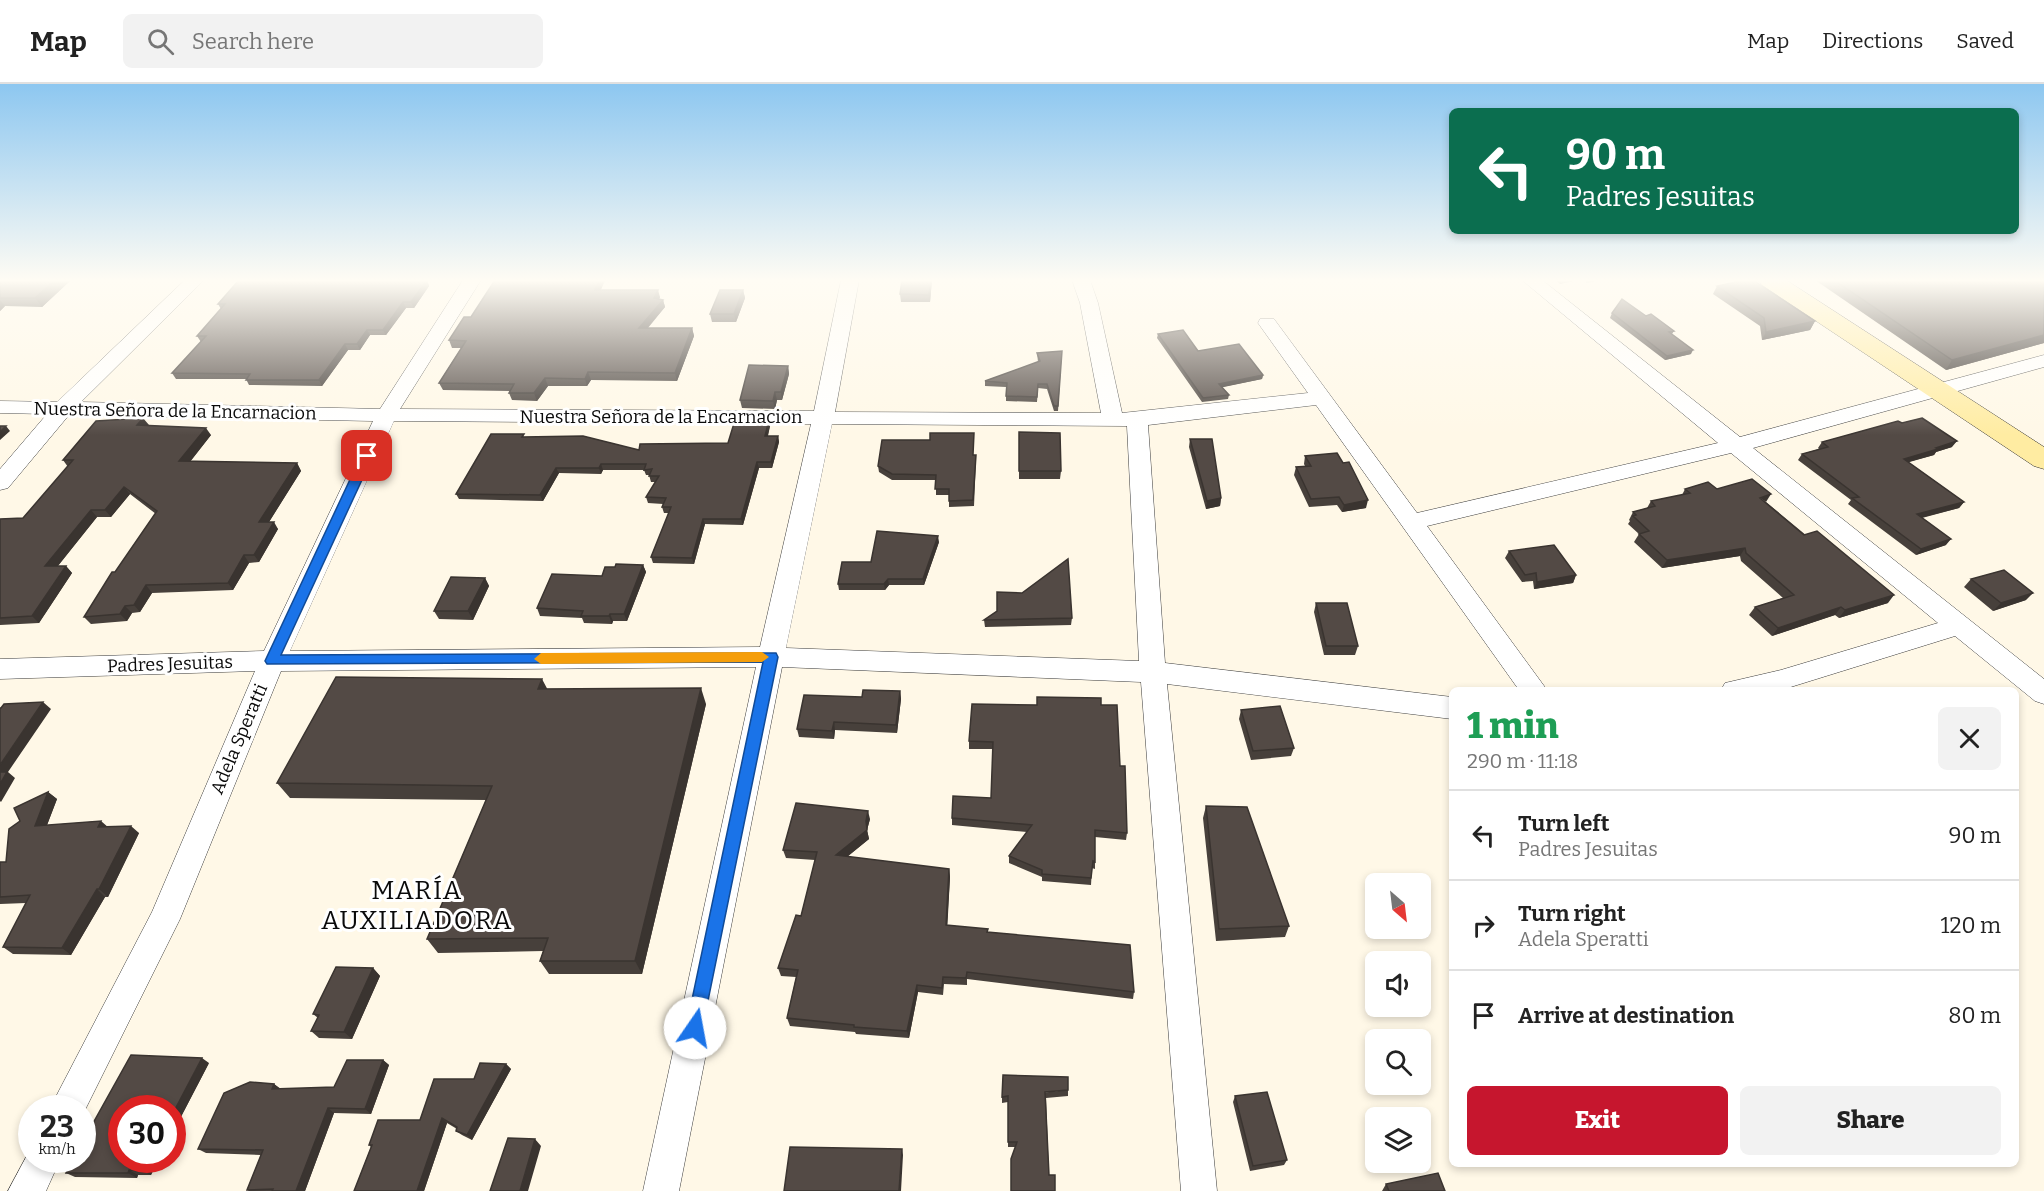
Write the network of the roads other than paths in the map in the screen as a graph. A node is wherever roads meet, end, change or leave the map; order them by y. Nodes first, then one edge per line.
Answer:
1 (142, 332) edge
2 (438, 332) edge
3 (840, 332) edge
4 (1098, 332) edge
5 (1273, 332) edge
6 (1595, 332) edge
7 (1854, 332) edge
8 (1865, 332) edge
9 (2044, 361) edge
10 (1947, 389) junction
11 (1321, 398) junction
12 (0, 407) edge
13 (64, 407) junction
14 (386, 415) junction
15 (823, 418) junction
16 (1125, 420) junction
17 (2044, 444) edge
18 (1737, 446) junction
19 (2044, 460) edge
20 (0, 483) edge
21 (1411, 522) junction
22 (1958, 626) junction
23 (771, 657) junction
24 (272, 661) junction
25 (0, 669) edge
26 (1153, 672) junction
27 (1532, 687) edge
28 (1748, 687) edge
29 (2044, 694) edge
30 (1449, 708) edge
31 (75, 1095) edge
32 (35, 1173) edge
33 (26, 1191) edge
34 (661, 1191) edge
35 (1199, 1191) edge

1 - 13 street
2 - 14 street, Adela Speratti
3 - 15 street
4 - 16 street
5 - 11 street
6 - 18 street
7 - 10 main road
8 - 10 main road
9 - 10 street
10 - 17 main road
10 - 18 street
10 - 19 main road
11 - 16 street, Nuestra Señora de la Encarnacion
11 - 21 street
12 - 13 street, Nuestra Señora de la Encarnacion
13 - 14 street, Nuestra Señora de la Encarnacion
13 - 20 street
14 - 15 street, Nuestra Señora de la Encarnacion
14 - 24 street, Adela Speratti
15 - 16 street, Nuestra Señora de la Encarnacion
15 - 23 street
16 - 26 street
18 - 21 street
18 - 22 street
21 - 27 street
22 - 28 street
22 - 29 street
23 - 24 street, Padres Jesuitas
23 - 26 street, Padres Jesuitas
23 - 34 street
24 - 25 street, Padres Jesuitas
24 - 31 street, Adela Speratti
26 - 30 street, Padres Jesuitas
26 - 35 street
32 - 33 street

